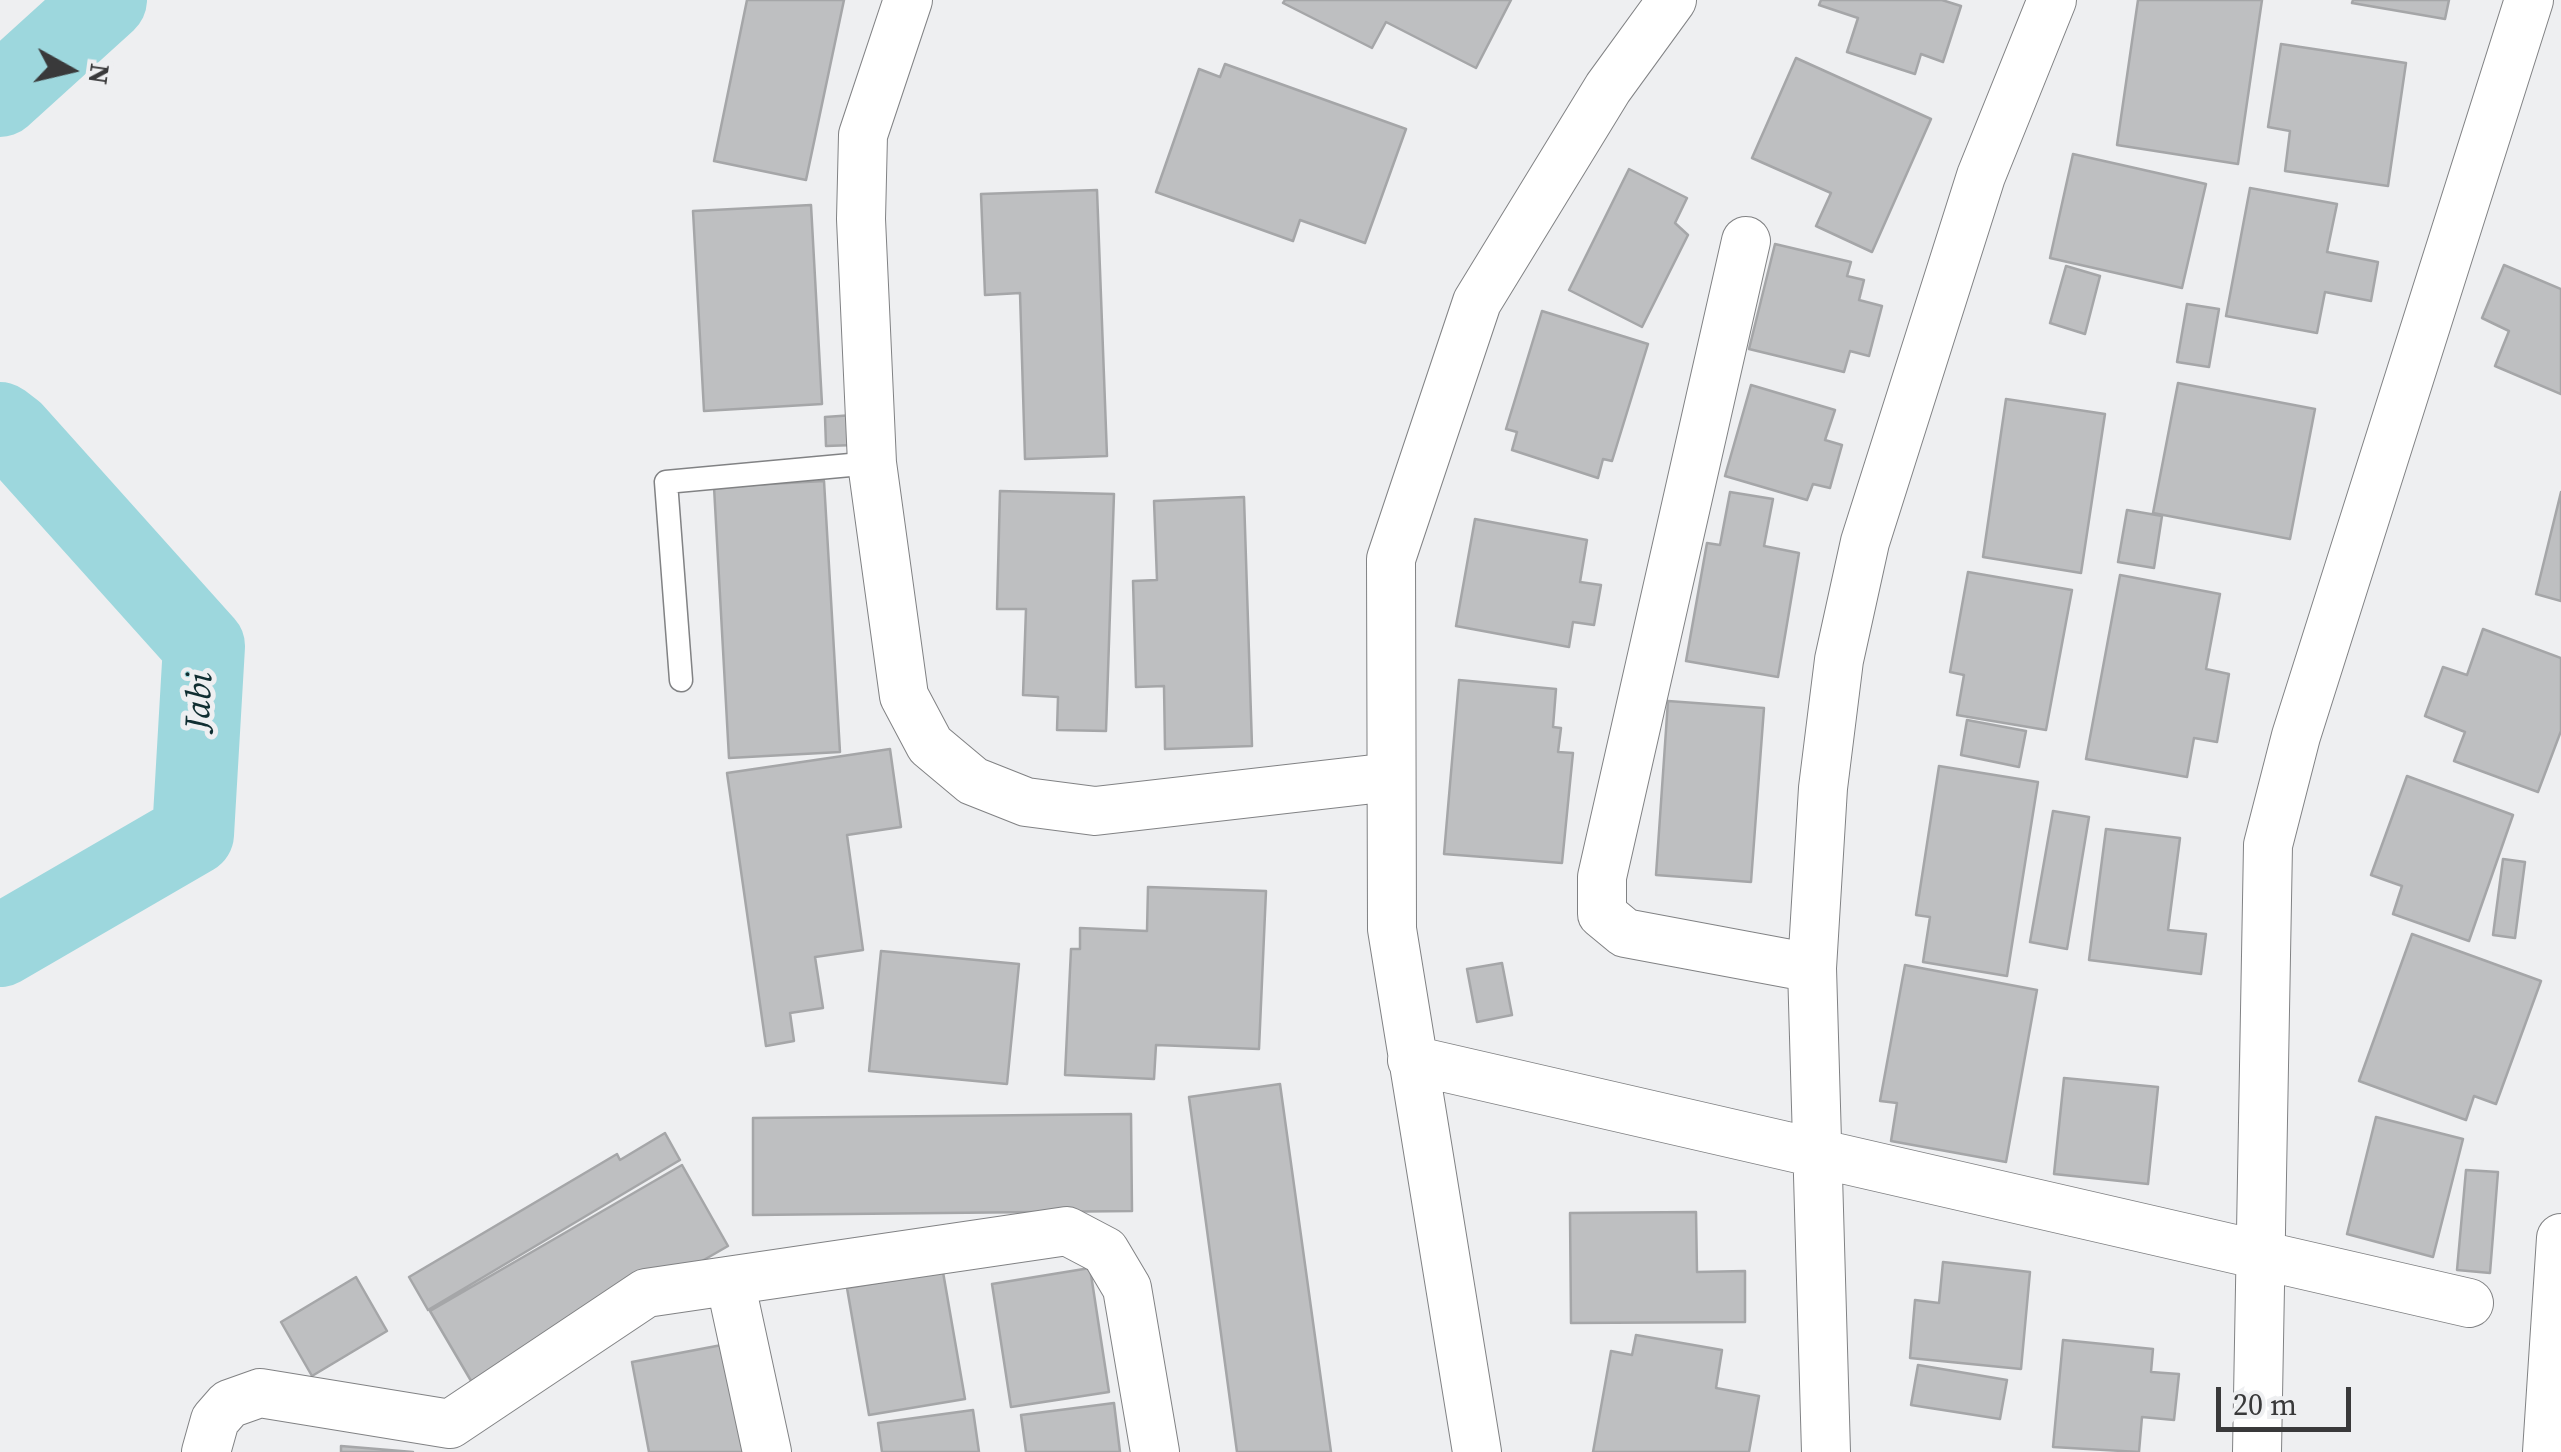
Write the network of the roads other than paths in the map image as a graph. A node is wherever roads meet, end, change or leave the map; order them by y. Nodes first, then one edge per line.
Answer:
1 (908, 0) edge
2 (1672, 0) edge
3 (2052, 0) edge
4 (2529, 0) edge
5 (1746, 241) dead end
6 (872, 463) junction
7 (681, 680) dead end
8 (1391, 777) junction
9 (1812, 968) junction
10 (1412, 1060) junction
11 (1816, 1153) junction
12 (2561, 1238) edge
13 (2262, 1256) junction
14 (730, 1281) junction
15 (2470, 1303) dead end
16 (453, 1438) edge
17 (206, 1452) edge
18 (767, 1452) edge
19 (1155, 1452) edge
20 (1477, 1452) edge
21 (1826, 1452) edge
22 (2257, 1452) edge
23 (2547, 1452) edge

1 - 6 street
2 - 8 street
3 - 9 street
4 - 13 street
5 - 9 street
6 - 7 lane
6 - 8 street
8 - 10 street
9 - 11 street
10 - 11 street
10 - 20 street
11 - 13 street
11 - 21 street
12 - 23 street
13 - 15 street
13 - 22 street
14 - 16 street
14 - 18 street
14 - 19 street
16 - 17 street

